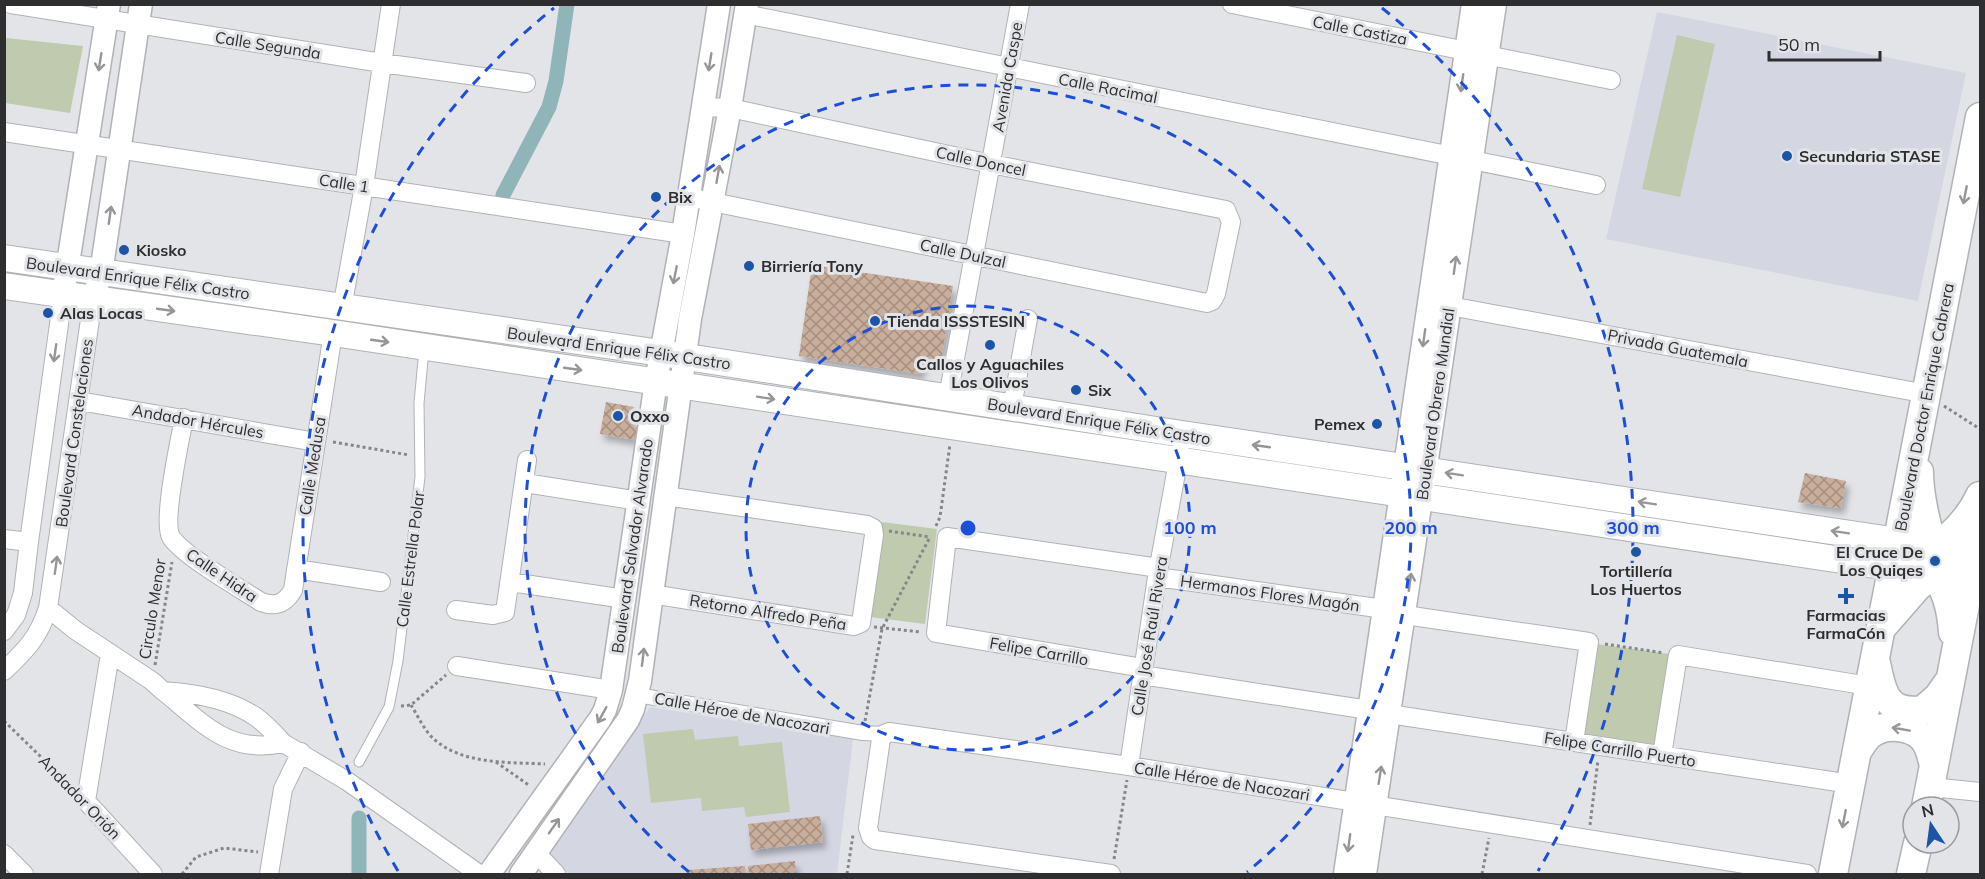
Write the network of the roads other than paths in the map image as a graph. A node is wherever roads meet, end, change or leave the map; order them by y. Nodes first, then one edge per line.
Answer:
1 (11, 4) edge
2 (391, 4) edge
3 (719, 4) edge
4 (1020, 4) edge
5 (1232, 4) edge
6 (1473, 4) edge
7 (1495, 4) edge
8 (746, 9) edge
9 (108, 12) edge
10 (140, 14) edge
11 (1477, 54) junction
12 (382, 63) junction
13 (1008, 68) junction
14 (1611, 80) dead end
15 (526, 83) dead end
16 (703, 107) junction
17 (730, 108) junction
18 (1980, 117) edge
19 (4, 132) edge
20 (87, 145) junction
21 (120, 150) junction
22 (1461, 157) junction
23 (991, 164) junction
24 (1596, 185) dead end
25 (364, 186) junction
26 (688, 197) junction
27 (713, 201) junction
28 (683, 234) junction
29 (974, 255) junction
30 (4, 258) edge
31 (68, 268) junction
32 (101, 273) junction
33 (4, 286) edge
34 (63, 295) junction
35 (93, 299) junction
36 (1212, 301) joint
37 (1439, 304) junction
38 (342, 308) junction
39 (1028, 319) dead end
40 (333, 333) junction
41 (424, 347) junction
42 (673, 355) junction
43 (656, 381) junction
44 (681, 385) junction
45 (1927, 394) junction
46 (948, 397) junction
47 (79, 401) junction
48 (1012, 407) junction
49 (183, 418) junction
50 (1182, 434) junction
51 (1918, 440) junction
52 (316, 442) junction
53 (645, 459) junction
54 (527, 460) dead end
55 (1178, 460) junction
56 (670, 462) junction
57 (1416, 468) junction
58 (525, 483) junction
59 (665, 495) junction
60 (1412, 495) junction
61 (1980, 496) edge
62 (639, 501) junction
63 (4, 539) edge
64 (1898, 541) junction
65 (29, 542) junction
66 (1959, 559) edge
67 (1893, 568) junction
68 (296, 569) junction
69 (1158, 573) junction
70 (381, 582) dead end
71 (511, 582) junction
72 (651, 594) junction
73 (289, 598) joint
74 (625, 599) junction
75 (48, 608) junction
76 (456, 610) dead end
77 (1394, 612) junction
78 (620, 625) junction
79 (1881, 628) junction
80 (646, 629) junction
81 (4, 631) edge
82 (936, 633) joint
83 (110, 654) junction
84 (1875, 658) junction
85 (456, 666) road end
86 (1953, 667) junction
87 (4, 671) edge
88 (1142, 672) junction
89 (158, 686) junction
90 (1869, 687) junction
91 (611, 690) junction
92 (637, 695) junction
93 (1379, 712) junction
94 (884, 734) junction
95 (284, 742) junction
96 (1574, 742) junction
97 (1858, 750) junction
98 (301, 752) junction
99 (1662, 756) junction
100 (359, 762) dead end
101 (1129, 766) junction
102 (1851, 784) junction
103 (1930, 786) edge
104 (1980, 792) edge
105 (1365, 804) junction
106 (536, 853) junction
107 (4, 854) edge
108 (1915, 855) edge
109 (1112, 869) edge
110 (24, 874) edge
111 (153, 874) edge
112 (269, 874) edge
113 (479, 874) edge
114 (489, 874) edge
115 (521, 874) edge
116 (556, 874) edge
117 (1345, 874) edge
118 (1365, 874) edge
119 (1807, 874) edge
120 (1833, 874) edge
121 (1911, 874) edge

1 - 9 street, Calle Segunda
2 - 12 street
3 -> 16 street, Boulevard Salvador Alvarado
4 - 13 street, Avenida Caspe
5 - 11 street, Calle Castiza
6 - 11 street, Boulevard Obrero Mundial
7 - 11 street, Boulevard Obrero Mundial
8 - 13 street, Calle Racimal
8 - 17 street, Boulevard Salvador Alvarado
9 - 10 street, Calle Segunda
9 -> 20 street, Boulevard Constelaciones
10 - 12 street, Calle Segunda
10 - 21 street, Boulevard Constelaciones
11 - 14 street, Calle Castiza
11 - 22 street, Boulevard Obrero Mundial
12 - 15 street, Calle Segunda
12 - 25 street
13 - 22 street, Calle Racimal
13 - 23 street, Avenida Caspe
16 - 17 street, Calle Doncel
16 - 26 street, Boulevard Salvador Alvarado
17 - 23 street, Calle Doncel
27 -> 17 street, Boulevard Salvador Alvarado
18 -> 45 main road, Boulevard Doctor Enrique Cabrera
19 - 20 street, Calle 1
20 - 21 street, Calle 1
20 - 31 street, Boulevard Constelaciones
21 - 25 street, Calle 1
32 -> 21 street, Boulevard Constelaciones
22 - 24 street, Calle Racimal
22 - 37 street, Boulevard Obrero Mundial
23 - 29 street, Avenida Caspe
23 - 36 street, Calle Doncel
25 - 28 street, Calle 1
25 - 38 street
26 - 27 street, Calle Dulzal
26 - 28 street, Boulevard Salvador Alvarado
27 - 29 street, Calle Dulzal
27 - 42 street, Boulevard Salvador Alvarado
28 -> 42 street, Boulevard Salvador Alvarado
29 - 36 street, Calle Dulzal
29 - 46 street, Avenida Caspe
30 - 31 main road, Boulevard Enrique Félix Castro
31 - 32 main road, Boulevard Enrique Félix Castro
31 - 34 street, Boulevard Constelaciones
32 - 35 street, Boulevard Constelaciones
32 - 38 main road, Boulevard Enrique Félix Castro
33 - 34 main road, Boulevard Enrique Félix Castro
34 - 35 main road, Boulevard Enrique Félix Castro
34 -> 65 street, Boulevard Constelaciones
35 -> 40 main road, Boulevard Enrique Félix Castro
35 - 47 street, Boulevard Constelaciones
37 - 45 street, Privada Guatemala
37 - 57 street, Boulevard Obrero Mundial
38 - 42 main road, Boulevard Enrique Félix Castro
39 - 48 street
40 -> 41 main road, Boulevard Enrique Félix Castro
40 - 52 street, Calle Medusa
41 -> 43 main road, Boulevard Enrique Félix Castro
41 - 100 lane, Calle Estrella Polar
42 - 43 street, Boulevard Salvador Alvarado
42 - 44 street, Boulevard Salvador Alvarado
42 - 46 main road, Boulevard Enrique Félix Castro
43 - 44 main road, Boulevard Enrique Félix Castro
43 - 53 street, Boulevard Salvador Alvarado
44 -> 55 main road, Boulevard Enrique Félix Castro
44 - 56 street, Boulevard Salvador Alvarado
45 - 51 main road, Boulevard Doctor Enrique Cabrera
46 - 48 main road, Boulevard Enrique Félix Castro
47 - 49 street, Andador Hércules
75 -> 47 street, Boulevard Constelaciones
48 - 50 main road, Boulevard Enrique Félix Castro
49 - 52 street, Andador Hércules
49 - 73 street, Calle Hidra
50 - 55 street, Calle José Raúl Rivera
57 -> 50 main road, Boulevard Enrique Félix Castro
51 - 64 main road, Boulevard Doctor Enrique Cabrera
51 - 66 main road
52 - 68 street, Calle Medusa
53 - 56 street
53 - 62 street, Boulevard Salvador Alvarado
54 - 58 street
55 - 60 main road, Boulevard Enrique Félix Castro
55 - 69 street, Calle José Raúl Rivera
56 - 59 street, Boulevard Salvador Alvarado
57 - 60 street, Boulevard Obrero Mundial
64 -> 57 main road, Boulevard Enrique Félix Castro
58 - 62 street
58 - 71 street
59 - 72 street, Boulevard Salvador Alvarado
59 - 72 street, Retorno Alfredo Peña
60 - 67 main road, Boulevard Enrique Félix Castro
60 - 77 street, Boulevard Obrero Mundial
61 - 66 main road
62 - 74 street, Boulevard Salvador Alvarado
63 - 65 street
64 - 66 main road
64 - 67 main road, Boulevard Doctor Enrique Cabrera
65 - 81 street, Boulevard Constelaciones
66 - 67 main road
66 - 79 main road
66 - 86 main road
67 - 79 main road, Boulevard Doctor Enrique Cabrera
68 - 70 street
68 - 73 street, Calle Medusa
69 - 77 street, Hermanos Flores Magón
69 - 82 street, Hermanos Flores Magón
69 - 88 street, Calle José Raúl Rivera
71 - 74 street
71 - 76 street
72 - 80 street, Boulevard Salvador Alvarado
74 - 78 street, Boulevard Salvador Alvarado
75 - 83 street
75 - 87 street, Boulevard Constelaciones
77 - 93 street, Boulevard Obrero Mundial
77 - 96 street, Hermanos Flores Magón
78 - 80 street
78 - 91 street, Boulevard Salvador Alvarado
79 - 84 main road, Boulevard Doctor Enrique Cabrera
92 -> 80 street, Boulevard Salvador Alvarado
82 - 88 street, Felipe Carrillo
83 - 89 street
83 - 111 street, Andador Orión
84 - 86 main road
84 - 90 main road, Boulevard Doctor Enrique Cabrera
85 - 91 street
86 - 103 main road
88 - 93 street, Felipe Carrillo
88 - 101 street, Calle José Raúl Rivera
89 - 95 street
89 - 95 street
90 - 97 main road, Boulevard Doctor Enrique Cabrera
90 - 99 street
91 -> 114 street, Boulevard Salvador Alvarado
92 - 94 street, Calle Héroe de Nacozari
106 -> 92 street, Boulevard Salvador Alvarado
93 - 96 street, Felipe Carrillo Puerto
93 - 105 street, Boulevard Obrero Mundial
94 - 101 street, Calle Héroe de Nacozari
94 - 109 street
95 - 98 street
96 - 99 street, Felipe Carrillo Puerto
97 - 102 main road, Boulevard Doctor Enrique Cabrera
103 -> 97 main road
98 - 112 street
98 - 113 street
99 - 102 street, Felipe Carrillo Puerto
101 - 105 street, Calle Héroe de Nacozari
102 -> 120 main road, Boulevard Doctor Enrique Cabrera
103 - 104 street
105 -> 117 street, Boulevard Obrero Mundial
105 - 118 street, Boulevard Obrero Mundial
105 - 119 street, Calle Héroe de Nacozari
106 - 115 street, Boulevard Salvador Alvarado
106 - 116 street
107 - 110 street
108 - 121 main road

